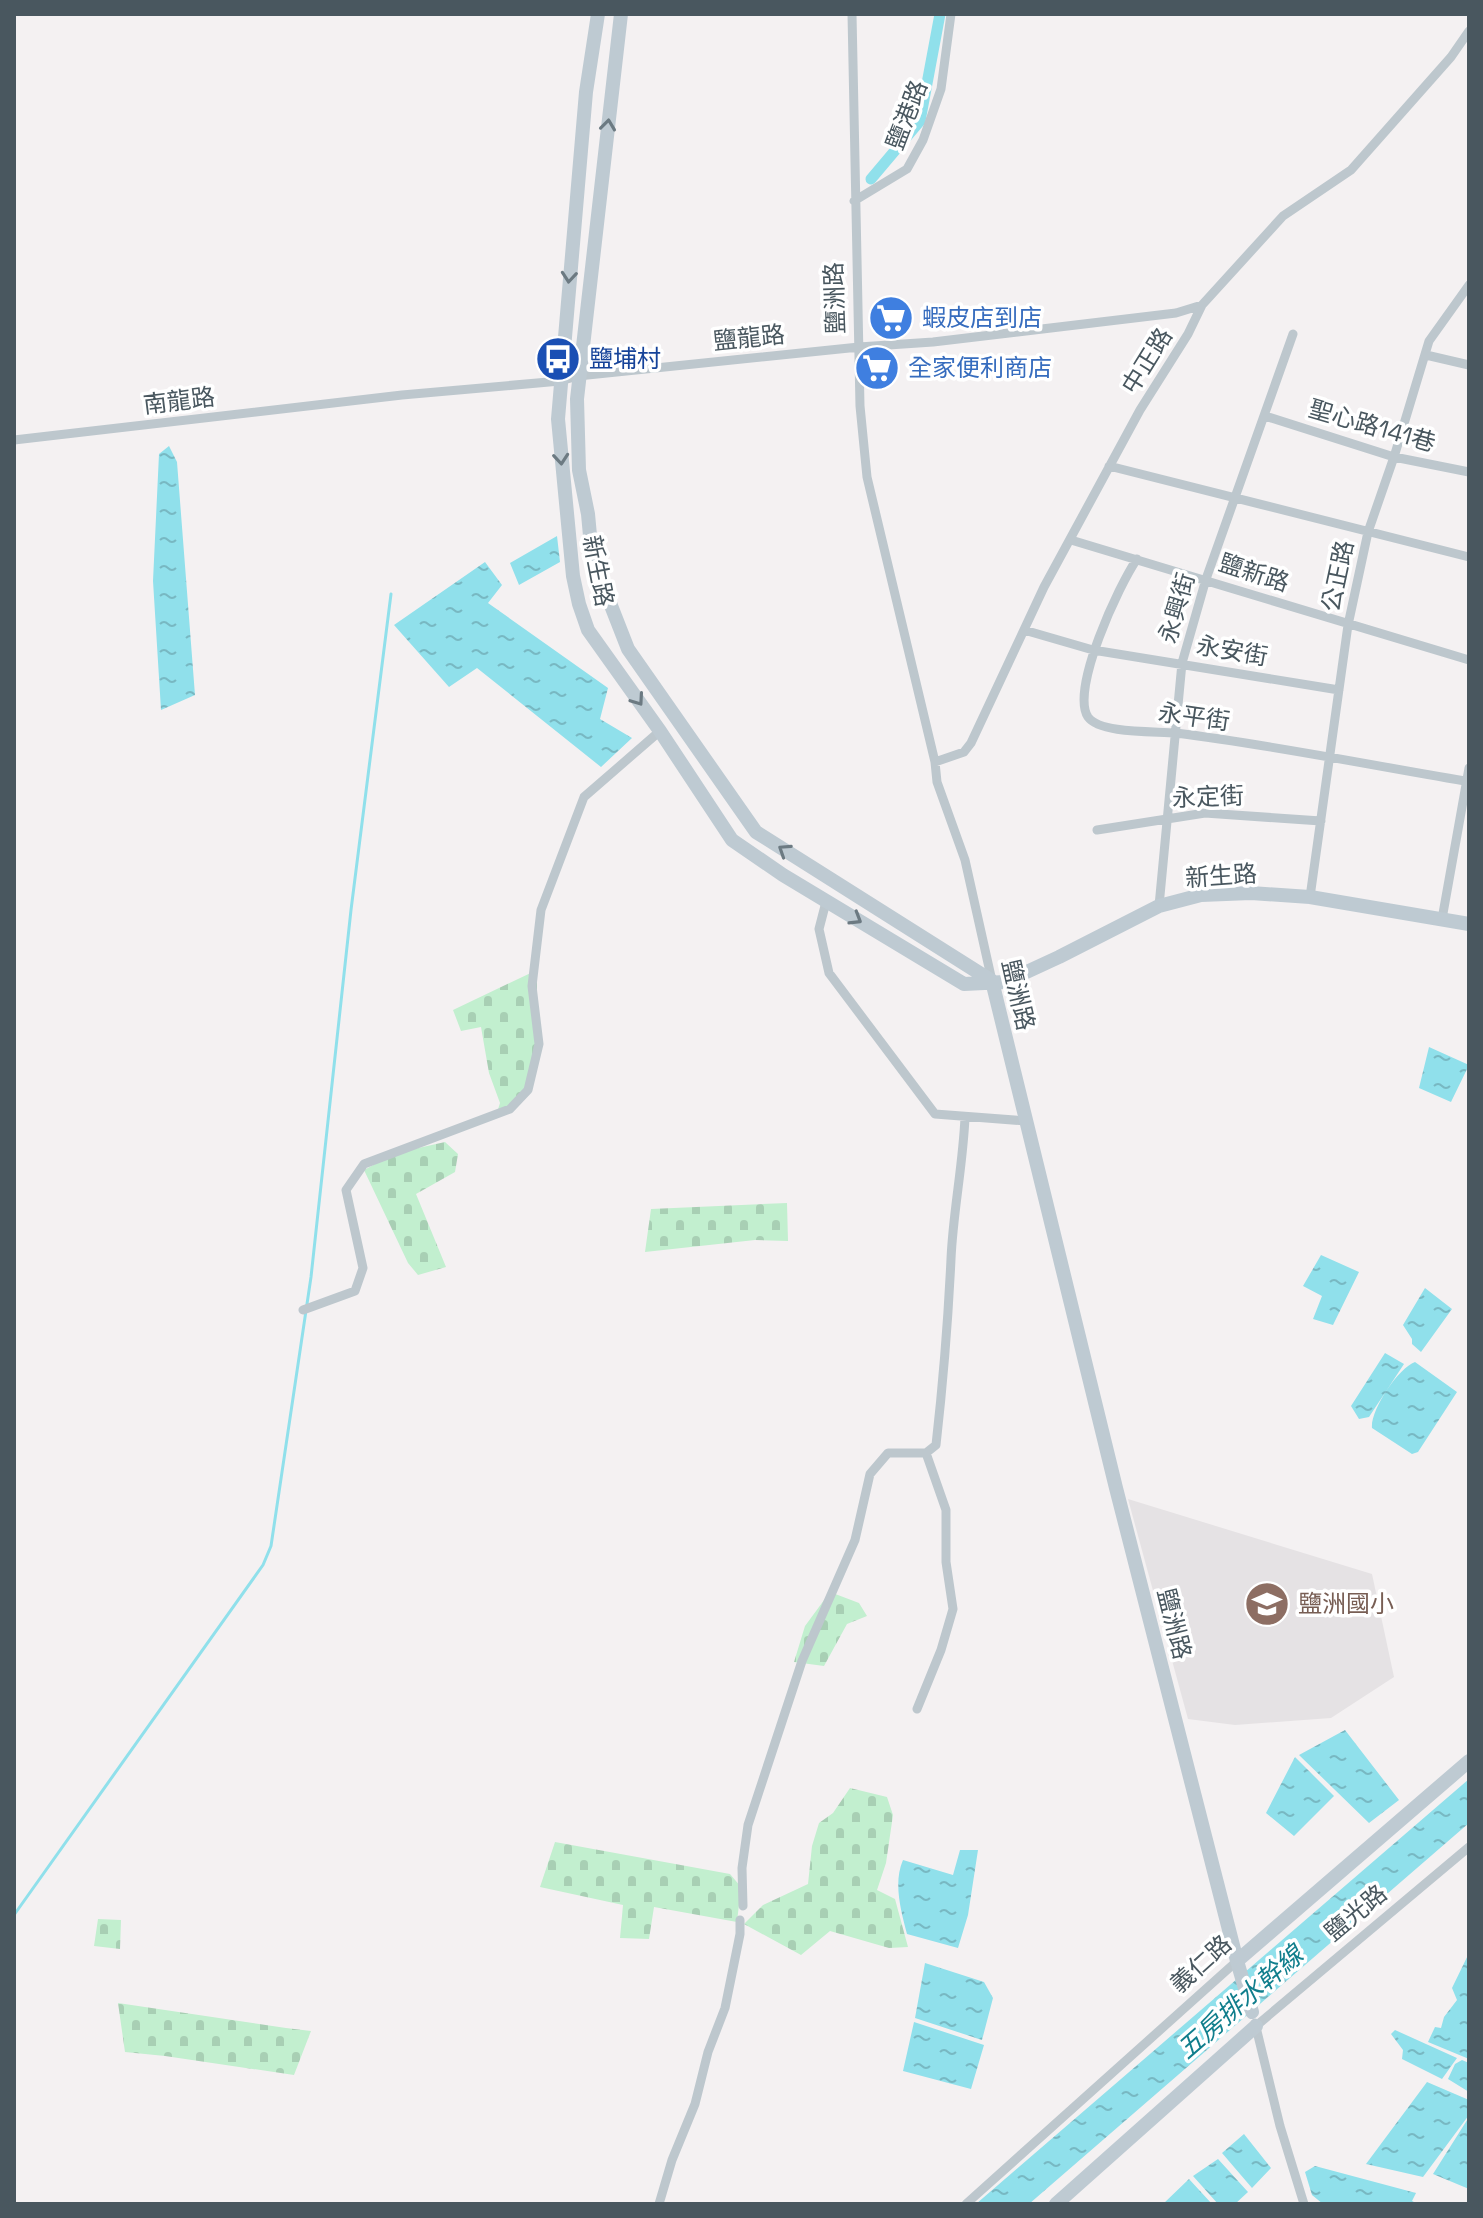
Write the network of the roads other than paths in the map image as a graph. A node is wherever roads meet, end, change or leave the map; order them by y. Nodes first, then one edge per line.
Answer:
1 (598, 14) edge
2 (621, 14) edge
3 (852, 14) edge
4 (951, 14) edge
5 (1469, 31) edge
6 (854, 201) junction
7 (1469, 285) edge
8 (1202, 305) junction
9 (1293, 334) dead end
10 (859, 347) junction
11 (1426, 355) junction
12 (1469, 365) edge
13 (578, 376) junction
14 (560, 381) junction
15 (348, 401) joint
16 (1265, 416) junction
17 (14, 440) edge
18 (1394, 457) junction
19 (1109, 466) junction
20 (1469, 472) edge
21 (1235, 498) junction
22 (1368, 532) junction
23 (1071, 540) junction
24 (1469, 557) edge
25 (1137, 559) junction
26 (1206, 579) junction
27 (1348, 625) junction
28 (1024, 630) junction
29 (1093, 650) junction
30 (1469, 660) edge
31 (1182, 663) junction
32 (1339, 690) junction
33 (660, 731) junction
34 (1176, 733) junction
35 (1330, 759) junction
36 (935, 762) junction
37 (1469, 768) edge
38 (1465, 781) junction
39 (1166, 818) junction
40 (1321, 821) junction
41 (1097, 830) dead end
42 (1310, 897) junction
43 (826, 902) junction
44 (1159, 906) junction
45 (1442, 919) junction
46 (1469, 924) edge
47 (992, 981) junction
48 (965, 1117) junction
49 (1026, 1121) junction
50 (303, 1310) dead end
51 (926, 1453) junction
52 (917, 1709) dead end
53 (1469, 1761) edge
54 (1469, 1847) edge
55 (743, 1906) dead end
56 (740, 1920) dead end
57 (1239, 1967) junction
58 (1254, 2019) junction
59 (659, 2204) edge
60 (966, 2204) edge
61 (1056, 2204) edge
62 (1304, 2204) edge

1 -> 14 street, 新生路
13 -> 2 street, 新生路
3 - 6 street, 鹽洲路
4 - 6 street, 鹽港路
5 - 8 street, 中正路
6 - 10 street, 鹽洲路
7 - 11 street, 公正路
8 - 10 street, 鹽龍路
8 - 19 street, 中正路
9 - 16 street, 永興街
10 - 13 street, 鹽龍路
10 - 36 street, 鹽洲路
11 - 12 street
11 - 18 street, 公正路
13 - 14 street, 鹽龍路
47 -> 13 street, 新生路
14 - 15 street, 鹽龍路
14 -> 33 street, 新生路
15 - 17 street, 南龍路
16 - 18 street, 聖心路141巷
16 - 21 street, 永興街
18 - 20 street, 聖心路141巷
18 - 22 street, 公正路
19 - 21 street
19 - 23 street, 中正路
21 - 22 street
21 - 26 street, 永興街
22 - 24 street
22 - 27 street, 公正路
23 - 25 street, 鹽新路
23 - 28 street, 中正路
25 - 26 street, 鹽新路
25 - 29 street, 永平街
26 - 27 street, 鹽新路
26 - 31 street, 永興街
27 - 30 street, 鹽新路
27 - 32 street, 公正路
28 - 29 street, 永安街
28 - 36 street, 中正路
29 - 31 street, 永安街
29 - 34 street, 永平街
31 - 32 street, 永安街
31 - 34 street, 永興街
32 - 35 street, 公正路
33 - 43 street, 新生路
33 - 50 street
34 - 35 street, 永平街
34 - 39 street, 永興街
35 - 38 street, 永平街
35 - 40 street, 公正路
36 - 47 street, 鹽洲路
37 - 38 street
38 - 45 street
39 - 40 street, 永定街
39 - 41 street, 永定街
39 - 44 street, 永興街
40 - 42 street, 公正路
42 - 44 street, 新生路
42 - 45 street, 新生路
43 -> 47 street, 新生路
43 - 48 street
44 - 47 street, 新生路
45 - 46 street, 新生路
47 - 49 street, 鹽洲路
48 - 49 street
48 - 51 street
49 - 57 street, 鹽洲路
51 - 52 street
51 - 55 street
53 - 57 street, 義仁路
54 - 58 street, 鹽光路
56 - 59 street
57 - 58 street, 鹽洲路
57 - 60 street, 義仁路
58 - 61 street, 鹽光路
58 - 62 street

